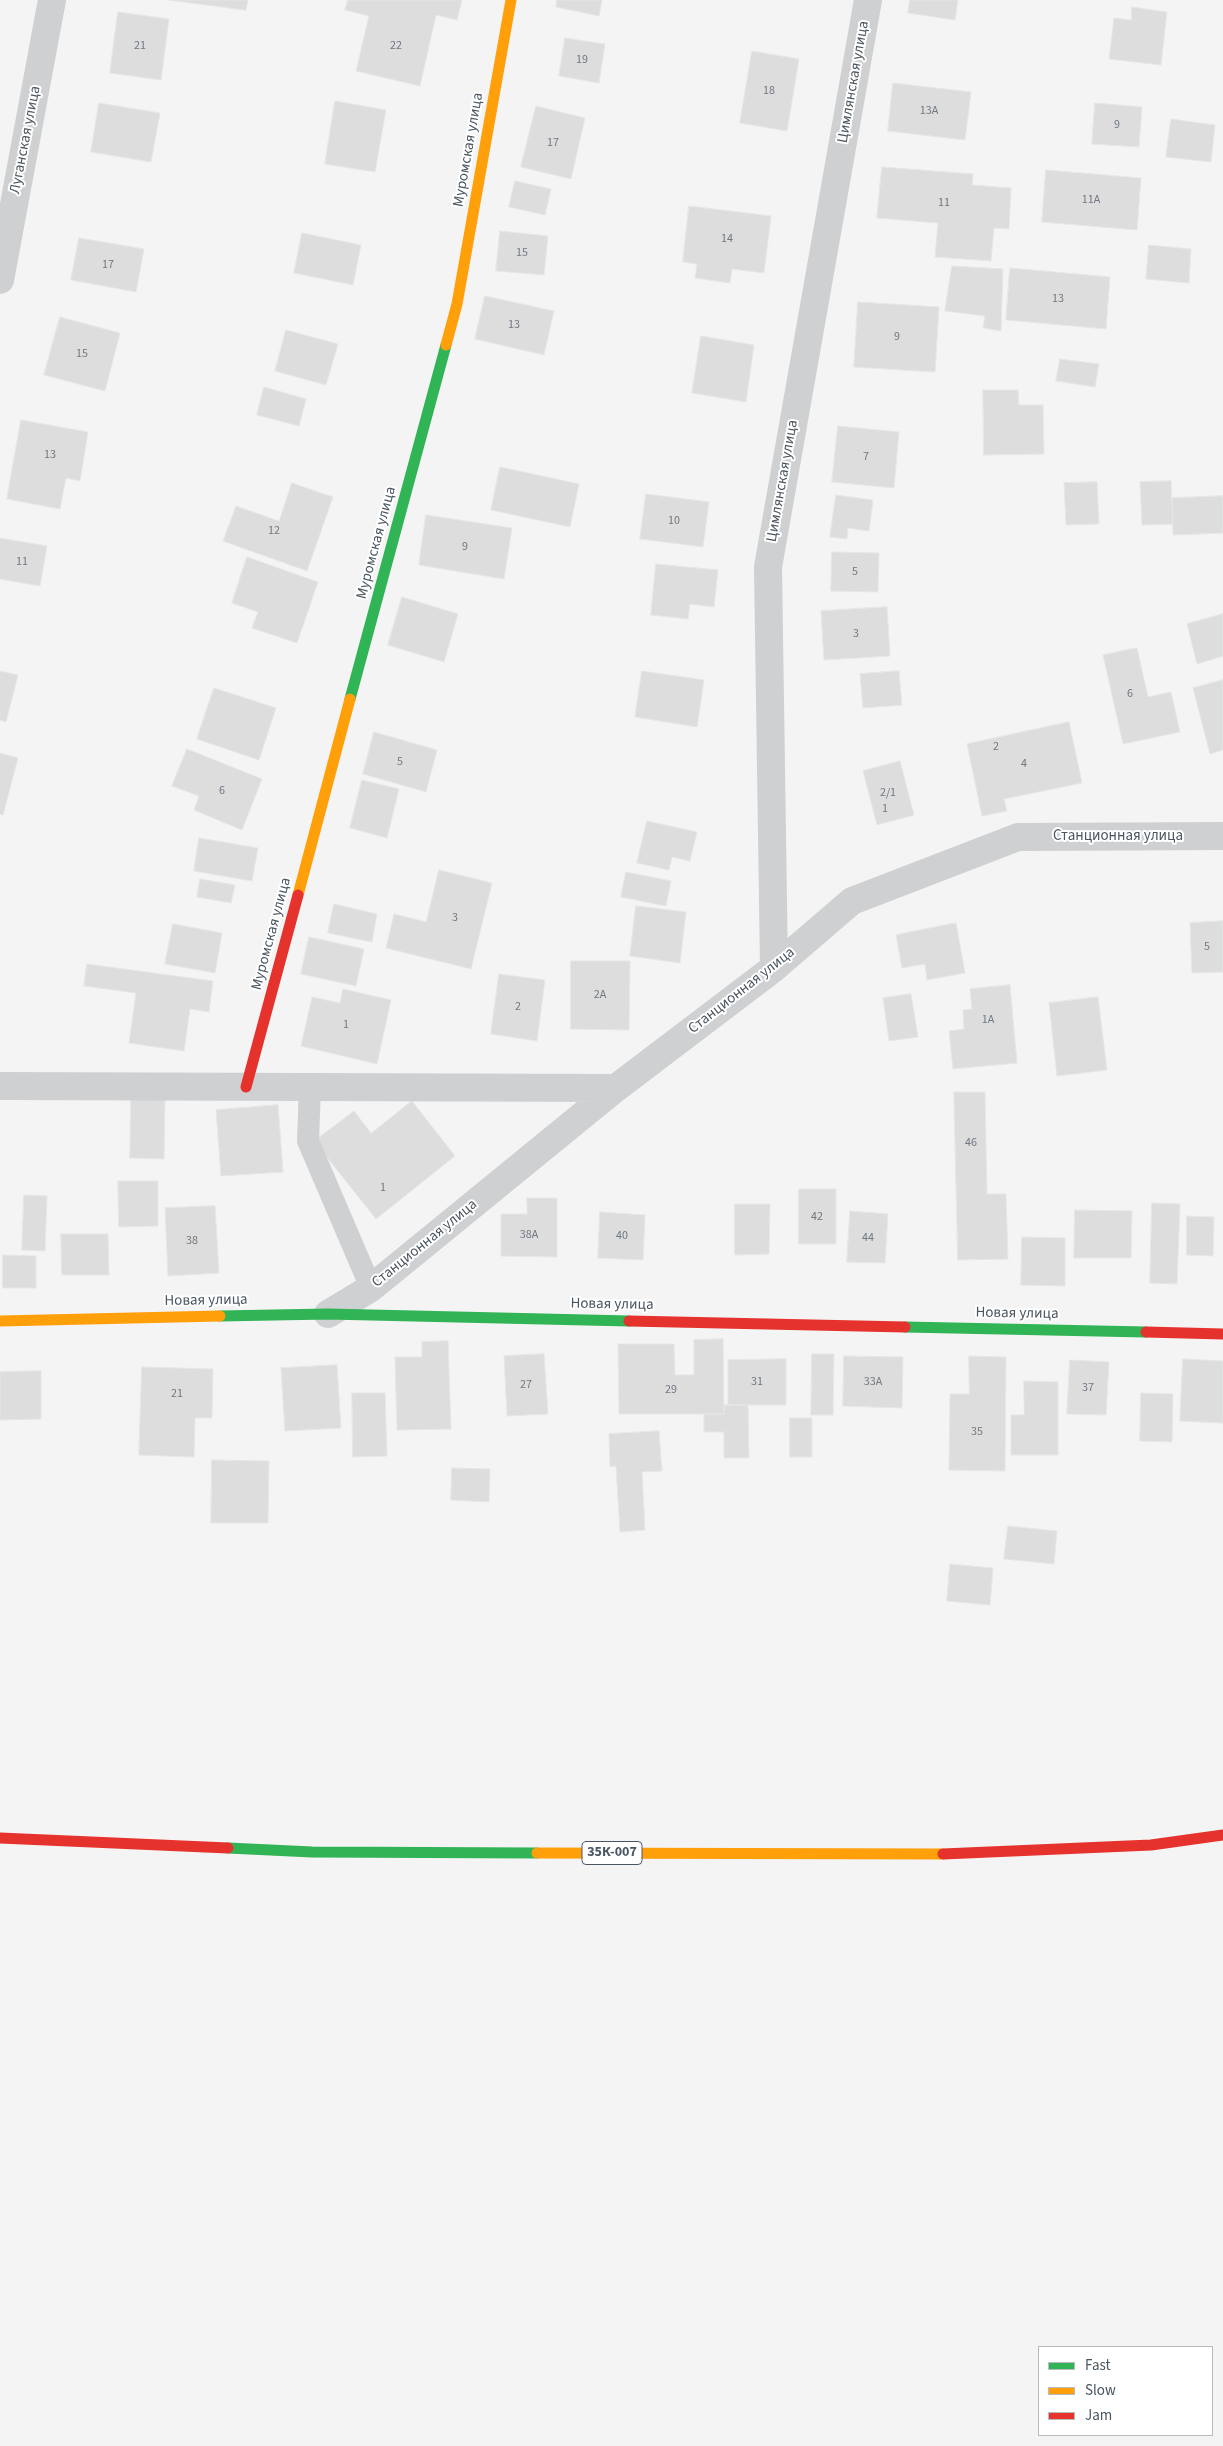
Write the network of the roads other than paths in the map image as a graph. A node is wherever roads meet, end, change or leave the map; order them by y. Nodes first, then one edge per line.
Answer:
1 (52, 0) edge
2 (511, 0) edge
3 (868, 0) edge
4 (0, 280) edge
5 (1223, 836) edge
6 (774, 968) junction
7 (0, 1086) edge
8 (310, 1086) junction
9 (246, 1087) junction
10 (616, 1088) junction
11 (371, 1288) junction
12 (328, 1314) junction
13 (0, 1321) edge
14 (1223, 1334) edge
15 (1223, 1836) edge
16 (0, 1838) edge

1 - 4 street, Луганская улица
2 - 9 street, Муромская улица
3 - 6 street, Цимлянская улица
5 - 6 street, Станционная улица
6 - 10 street, Станционная улица
7 - 9 street
8 - 9 street
8 - 10 street
8 - 11 lane
10 - 11 street, Станционная улица
11 - 12 street, Станционная улица
12 - 13 street, Новая улица
12 - 14 street, Новая улица
15 - 16 street, 35К-007

